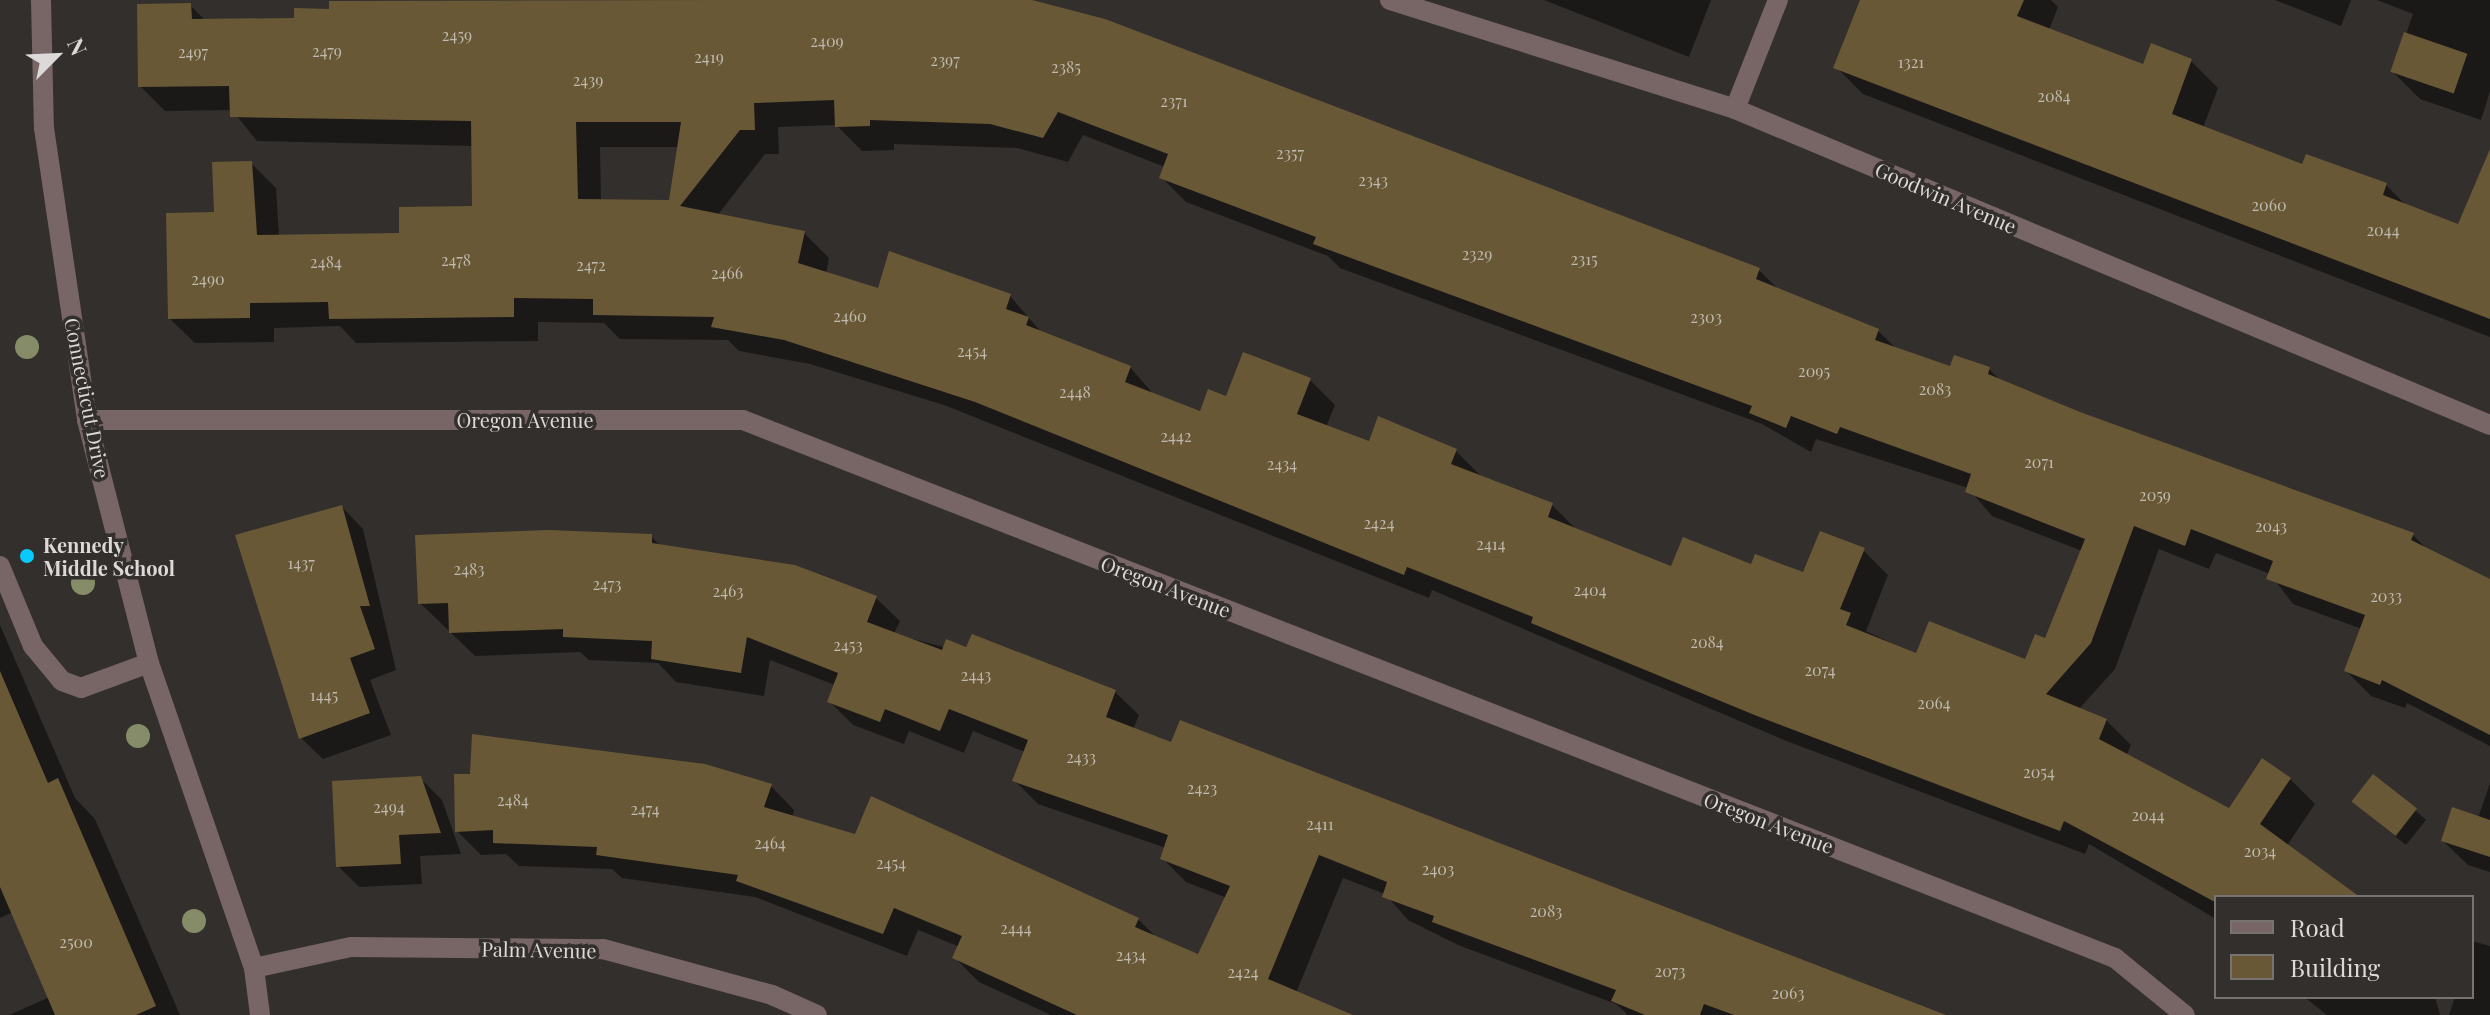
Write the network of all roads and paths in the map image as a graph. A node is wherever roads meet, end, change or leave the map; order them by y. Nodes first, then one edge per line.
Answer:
1 (41, 0) edge
2 (1390, 0) edge
3 (1778, 0) edge
4 (1735, 109) junction
5 (87, 420) junction
6 (2490, 425) edge
7 (0, 566) edge
8 (149, 663) junction
9 (254, 968) junction
10 (260, 1015) edge
11 (817, 1015) edge
12 (2185, 1015) edge

1 - 5 street, Connecticut Drive
2 - 4 street, Goodwin Avenue
3 - 4 street
4 - 6 street, Goodwin Avenue
5 - 8 street, Connecticut Drive
5 - 12 street, Oregon Avenue
7 - 8 street
8 - 9 street, Connecticut Drive
9 - 10 street, Connecticut Drive
9 - 11 street, Palm Avenue

